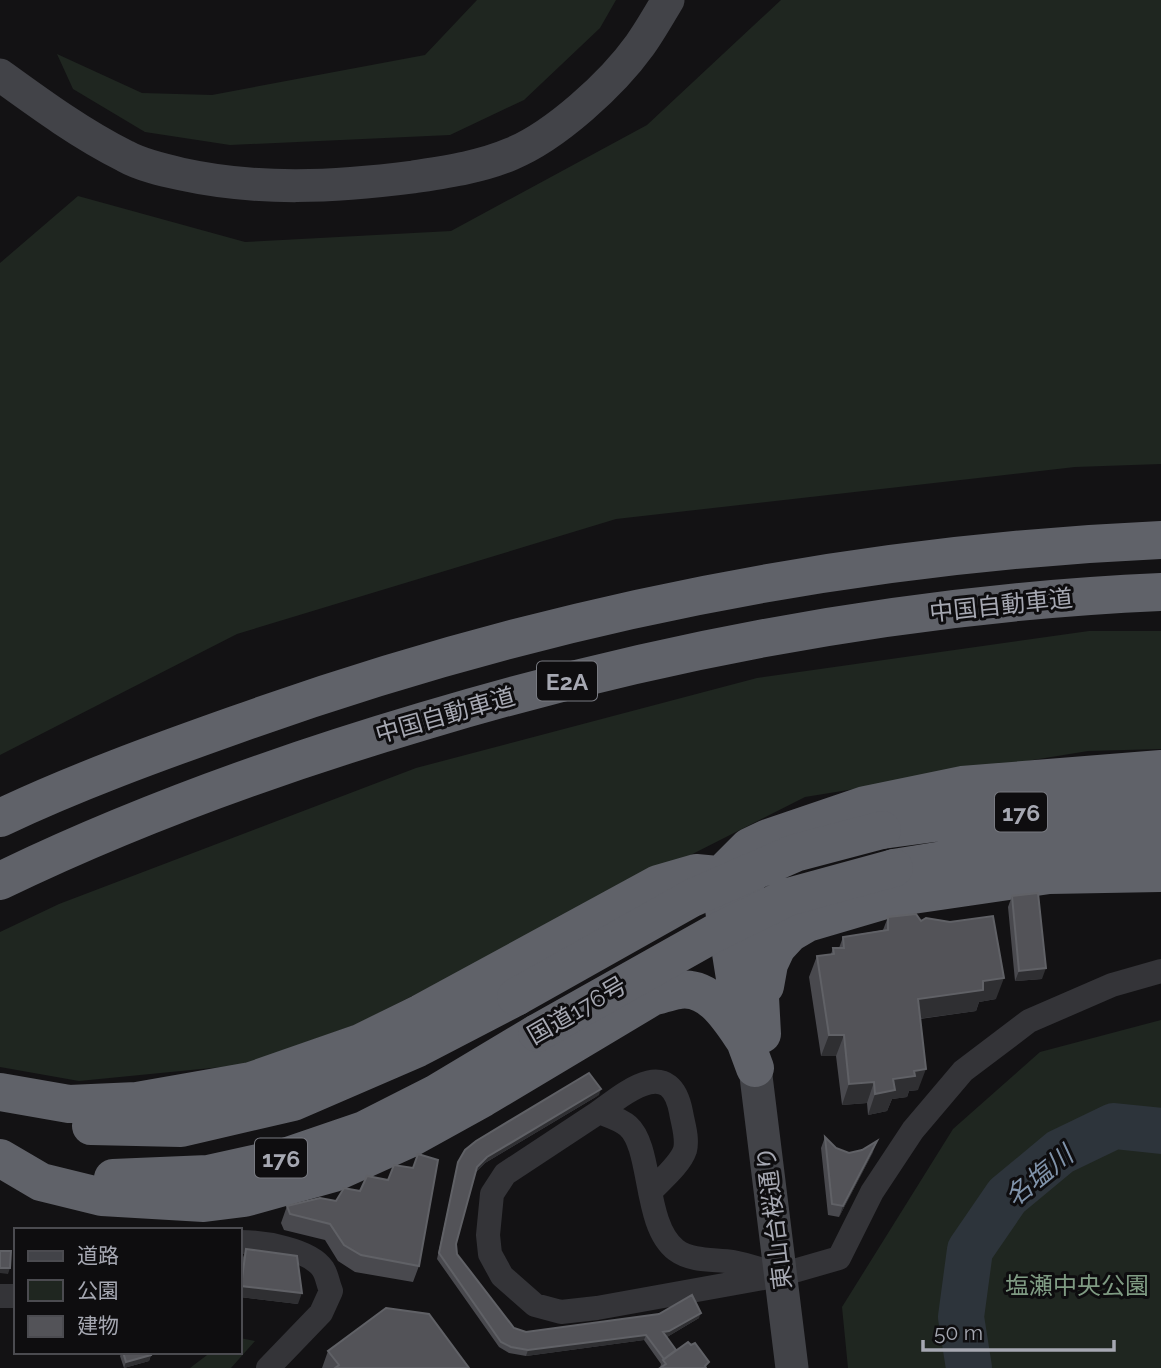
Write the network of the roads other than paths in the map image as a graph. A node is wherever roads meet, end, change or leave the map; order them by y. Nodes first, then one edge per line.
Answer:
1 (668, 0) edge
2 (0, 75) edge
3 (1161, 540) edge
4 (1161, 592) edge
5 (1161, 769) edge
6 (1161, 800) edge
7 (0, 818) edge
8 (1161, 838) edge
9 (1161, 873) edge
10 (722, 874) junction
11 (0, 881) edge
12 (1161, 971) edge
13 (754, 1048) junction
14 (0, 1092) edge
15 (0, 1110) edge
16 (599, 1112) junction
17 (0, 1157) edge
18 (650, 1192) junction
19 (242, 1242) edge
20 (780, 1275) junction
21 (268, 1368) edge
22 (792, 1368) edge

1 - 2 street
3 - 7 highway, E2A
4 - 11 highway, 中国自動車道 / E2A
5 - 10 highway
6 - 15 highway, 国道176号 / 176, bridge
8 - 17 highway, 国道176号 / 176, bridge
9 - 13 highway
10 - 13 highway
10 - 14 highway
12 - 20 street
13 - 17 highway
13 - 20 street, 東山台桜通り
16 - 18 street
16 - 18 street
16 - 20 street
18 - 20 street
19 - 21 street
20 - 22 street, 東山台桜通り

